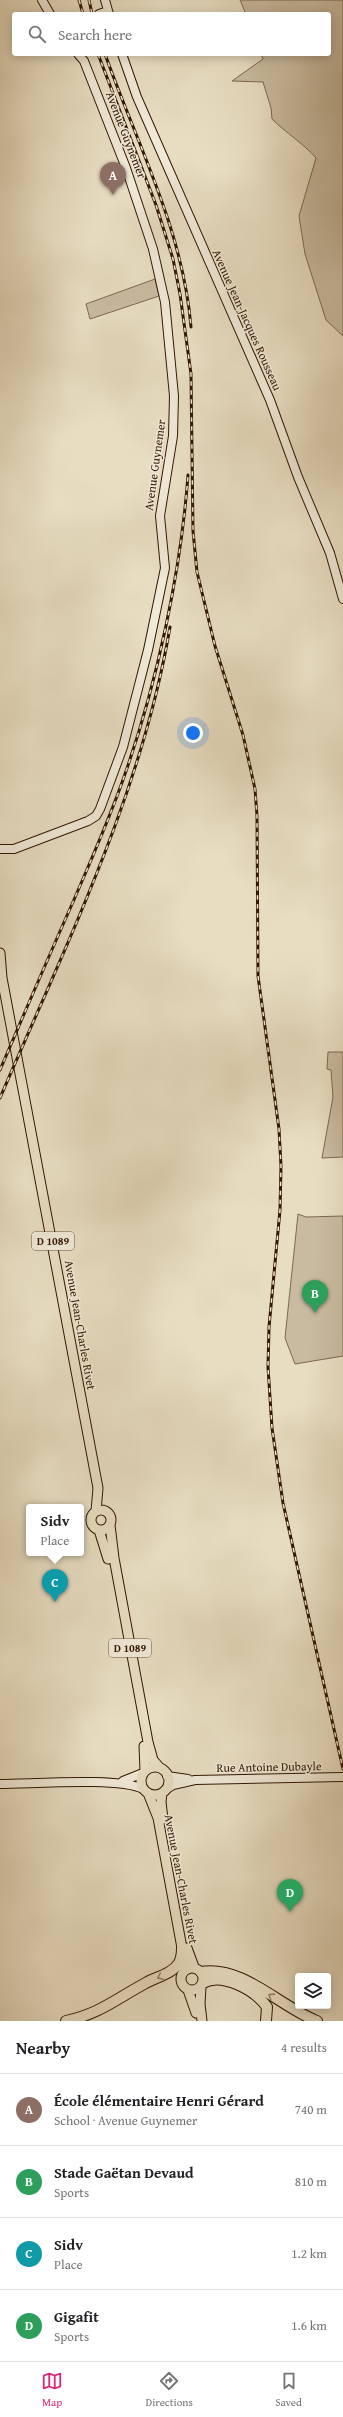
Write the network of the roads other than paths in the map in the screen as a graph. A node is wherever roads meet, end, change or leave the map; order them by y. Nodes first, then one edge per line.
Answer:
1 (42, 0) edge
2 (105, 0) edge
3 (49, 12) edge
4 (109, 12) edge
5 (80, 56) edge
6 (123, 56) edge
7 (343, 599) edge
8 (0, 845) edge
9 (0, 849) edge
10 (10, 850) junction
11 (0, 952) edge
12 (0, 965) edge
13 (98, 1488) junction
14 (96, 1510) junction
15 (108, 1512) junction
16 (110, 1526) junction
17 (99, 1530) junction
18 (160, 1768) junction
19 (144, 1772) junction
20 (167, 1776) junction
21 (343, 1777) edge
22 (195, 1780) junction
23 (110, 1783) junction
24 (0, 1784) edge
25 (146, 1791) junction
26 (164, 1791) junction
27 (182, 1948) junction
28 (198, 1970) junction
29 (184, 1971) junction
30 (202, 1985) junction
31 (188, 1990) junction
32 (66, 2021) edge
33 (197, 2021) edge
34 (202, 2021) edge
35 (266, 2021) edge
36 (317, 2021) edge

1 - 3 main road
2 - 4 main road
5 - 10 main road, Avenue Guynemer
6 - 7 main road, Avenue Jean-Jacques Rousseau
8 - 10 main road
9 - 10 main road, Avenue Guynemer
11 - 12 main road, D 1089
12 - 13 main road, Avenue Jean-Charles Rivet / D 1089
13 - 14 main road, Avenue Jean-Charles Rivet / D 1089
13 - 15 main road, Avenue Jean-Charles Rivet
14 - 15 main road
14 - 17 main road
15 - 16 main road
16 - 17 main road
16 - 18 main road, D 1089
17 - 19 main road, D 1089
18 - 19 main road
18 - 20 main road
19 - 23 main road
19 - 25 main road
20 - 22 main road, Rue Antoine Dubayle
20 - 26 main road
21 - 22 main road, Rue Antoine Dubayle
22 - 26 main road, Rue Antoine Dubayle
23 - 24 main road
23 - 25 main road
25 - 26 main road
25 - 27 main road, Avenue Jean-Charles Rivet
26 - 28 main road, Avenue Jean-Charles Rivet
27 - 29 main road, Avenue Jean-Charles Rivet
27 -> 32 highway
28 - 29 main road
28 - 30 main road
36 -> 28 highway
29 - 31 main road
30 - 31 main road
30 - 34 main road
30 - 35 highway
31 - 33 main road

